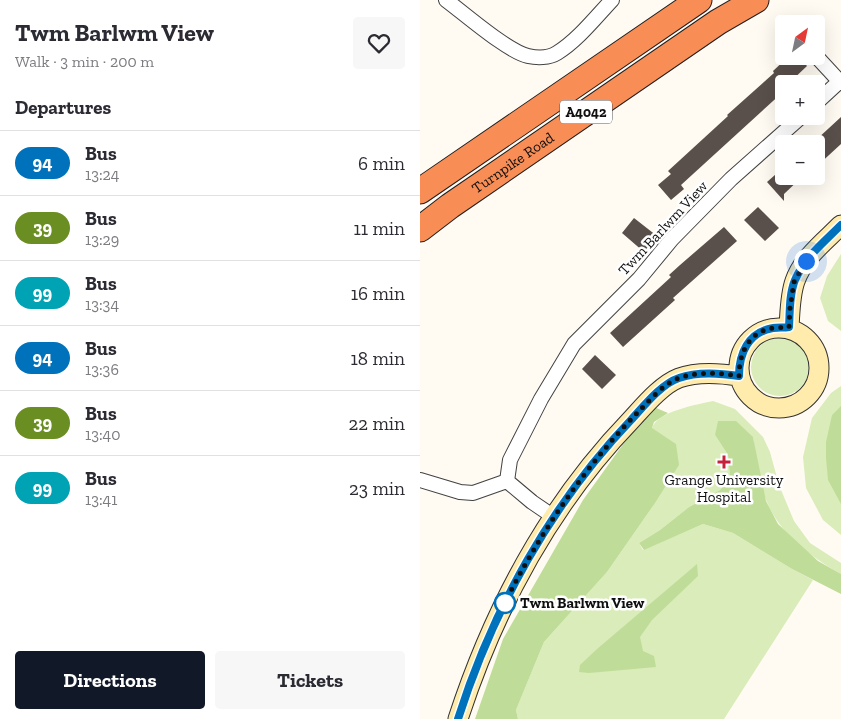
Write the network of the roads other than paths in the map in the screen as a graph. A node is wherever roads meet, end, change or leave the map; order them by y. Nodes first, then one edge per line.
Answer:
1 (446, 0) edge
2 (612, 0) edge
3 (699, 0) edge
4 (756, 0) edge
5 (824, 65) edge
6 (840, 82) edge
7 (825, 95) edge
8 (792, 125) edge
9 (420, 191) edge
10 (841, 225) edge
11 (420, 229) edge
12 (789, 327) junction
13 (739, 376) junction
14 (420, 480) edge
15 (507, 482) junction
16 (554, 516) junction
17 (458, 719) edge

1 - 2 street
3 - 9 highway, Turnpike Road / A4042
4 - 11 highway, Turnpike Road / A4042
5 - 6 street
6 - 7 street
8 - 15 street, Twm Barlwm View
10 - 12 main road
12 - 13 main road
12 - 13 main road
13 - 16 main road
14 - 15 street
15 - 16 street
16 - 17 main road

